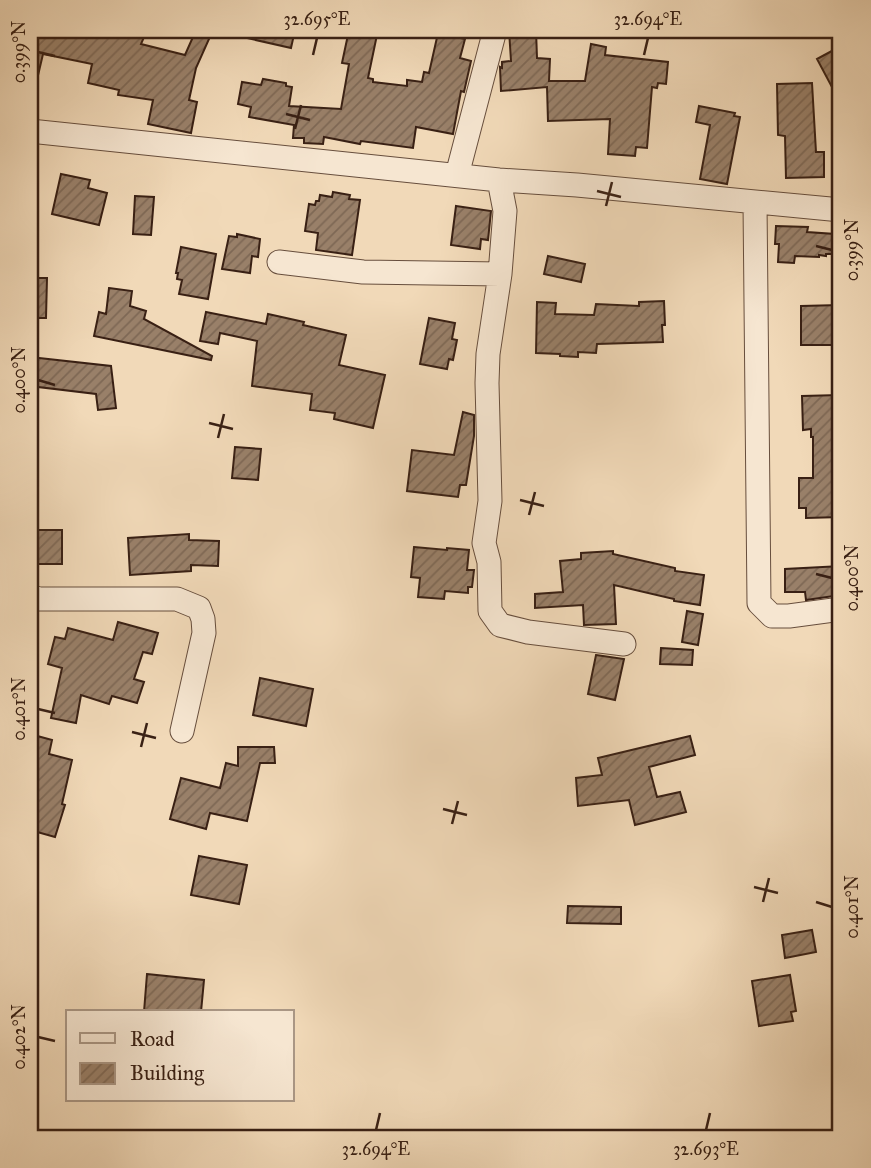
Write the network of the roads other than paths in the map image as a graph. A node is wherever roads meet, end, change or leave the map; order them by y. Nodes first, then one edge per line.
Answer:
1 (495, 30) edge
2 (30, 131) edge
3 (457, 176) junction
4 (499, 180) junction
5 (755, 203) junction
6 (841, 210) edge
7 (279, 262) dead end
8 (500, 274) junction
9 (30, 596) edge
10 (841, 609) edge
11 (624, 644) dead end
12 (182, 731) dead end

1 - 3 street
2 - 3 street
3 - 4 street
4 - 5 street
4 - 8 street
5 - 6 street
5 - 10 street
7 - 8 street
8 - 11 street
9 - 12 street

